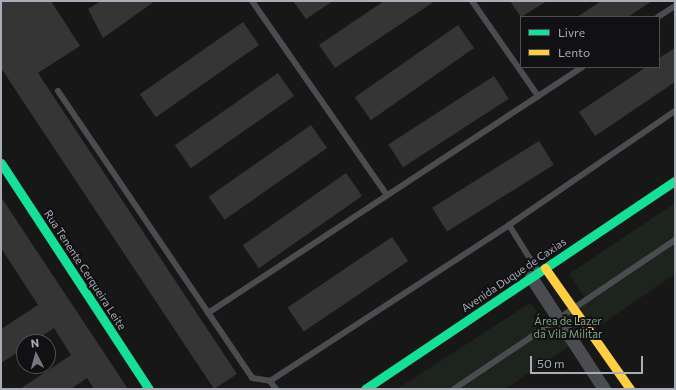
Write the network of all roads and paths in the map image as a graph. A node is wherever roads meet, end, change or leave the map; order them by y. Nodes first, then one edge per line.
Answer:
1 (252, 1) edge
2 (472, 1) edge
3 (675, 6) edge
4 (660, 16) edge
5 (580, 68) edge
6 (58, 91) dead end
7 (538, 96) junction
8 (675, 111) edge
9 (1, 163) edge
10 (675, 181) edge
11 (387, 195) junction
12 (509, 225) junction
13 (675, 240) edge
14 (538, 273) junction
15 (575, 308) junction
16 (208, 313) junction
17 (558, 319) junction
18 (270, 381) junction
19 (149, 389) edge
20 (276, 389) edge
21 (366, 389) edge
22 (454, 389) edge
23 (604, 389) edge
24 (630, 389) edge

1 - 11 lane
2 - 7 lane
3 - 4 lane
5 - 7 lane
6 - 16 lane
7 - 11 lane
8 - 12 lane
9 - 19 street, Rua Tenente Cerqueira Leite
10 - 14 street, Avenida Duque de Caxias
11 - 16 lane
12 - 14 lane
12 - 18 lane
13 - 15 lane
14 - 15 street
14 - 17 street
14 - 21 street, Avenida Duque de Caxias
15 - 17 lane
15 - 24 street
16 - 18 lane
17 - 22 lane
17 - 23 street
18 - 20 lane

